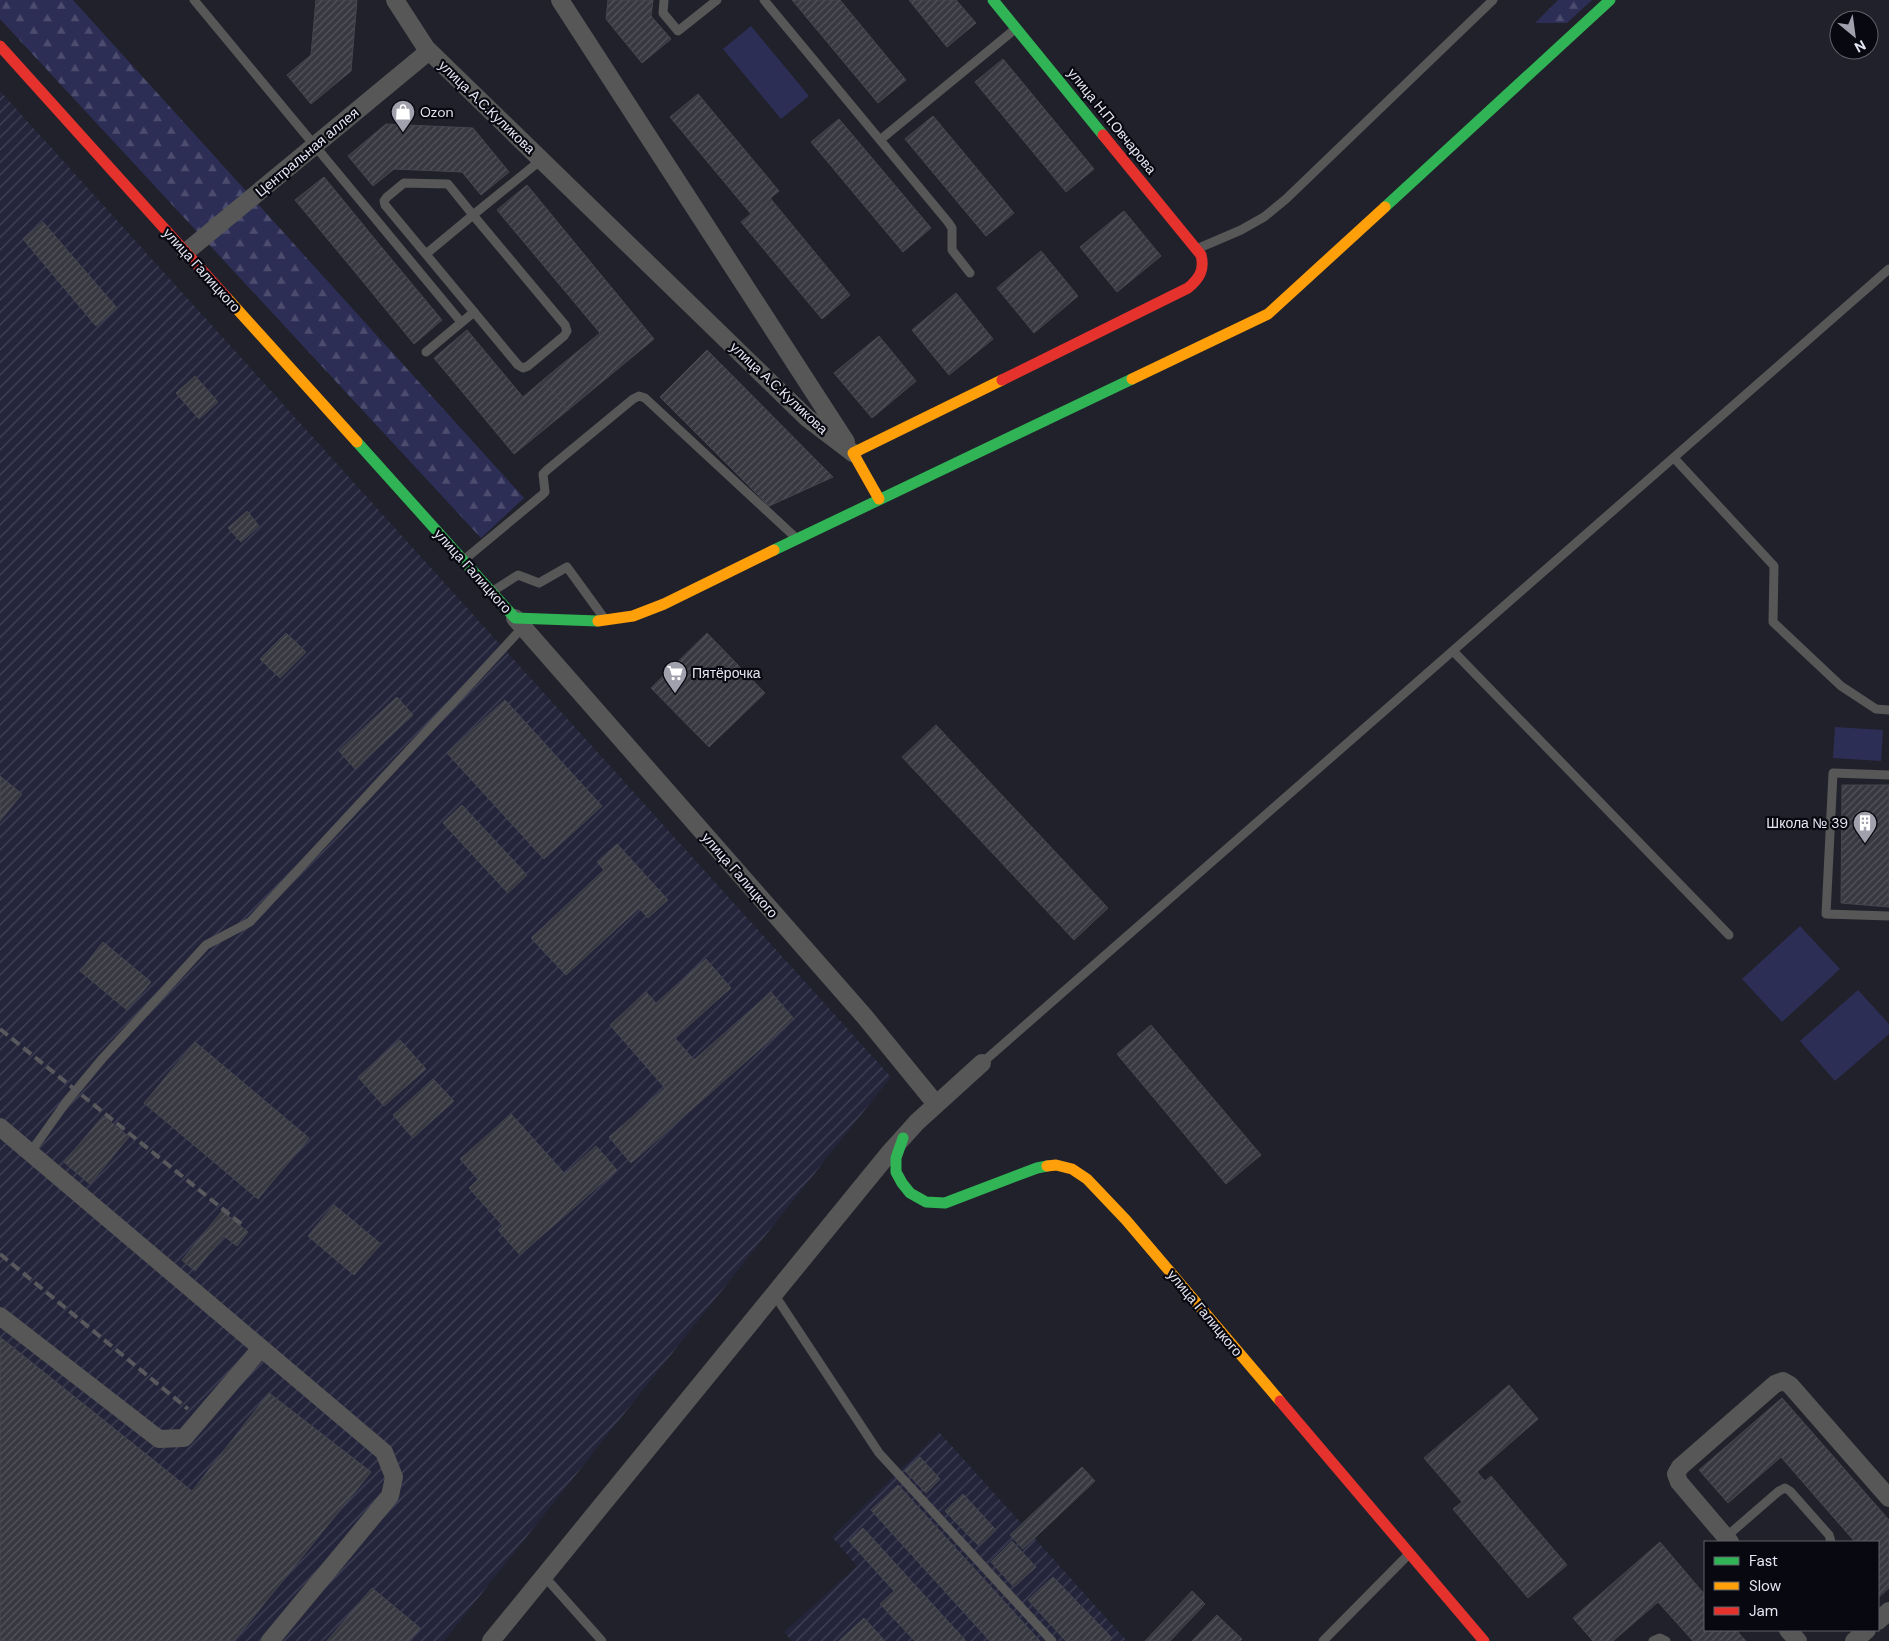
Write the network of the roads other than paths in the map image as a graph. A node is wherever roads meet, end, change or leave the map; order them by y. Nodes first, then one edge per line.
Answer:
1 (194, 0) edge
2 (395, 0) edge
3 (560, 0) edge
4 (664, 0) edge
5 (717, 0) edge
6 (764, 0) edge
7 (993, 0) edge
8 (1493, 0) edge
9 (1610, 0) edge
10 (1016, 28) junction
11 (0, 46) edge
12 (429, 51) junction
13 (880, 140) junction
14 (315, 146) junction
15 (541, 160) junction
16 (473, 215) junction
17 (1196, 249) junction
18 (186, 252) junction
19 (426, 254) junction
20 (1889, 269) edge
21 (970, 273) dead end
22 (474, 312) junction
23 (461, 322) junction
24 (426, 352) dead end
25 (853, 453) junction
26 (1674, 458) junction
27 (879, 498) junction
28 (797, 539) junction
29 (464, 560) junction
30 (492, 592) junction
31 (606, 620) junction
32 (519, 623) junction
33 (1453, 651) junction
34 (1889, 710) edge
35 (1889, 775) edge
36 (1889, 916) edge
37 (1729, 934) dead end
38 (982, 1063) joint
39 (936, 1104) junction
40 (0, 1127) edge
41 (903, 1138) junction
42 (30, 1152) junction
43 (774, 1294) junction
44 (0, 1316) edge
45 (261, 1348) junction
46 (1889, 1498) edge
47 (1729, 1539) edge
48 (1831, 1541) edge
49 (1410, 1554) junction
50 (544, 1576) junction
51 (1889, 1611) edge
52 (1879, 1619) edge
53 (1789, 1631) edge
54 (1866, 1631) edge
55 (270, 1641) edge
56 (490, 1641) edge
57 (602, 1641) edge
58 (1052, 1641) edge
59 (1323, 1641) edge
60 (1484, 1641) edge
61 (1653, 1641) edge
62 (1666, 1641) edge
63 (1798, 1641) edge
64 (1854, 1641) edge

1 - 14 lane
2 - 12 street, улица А.С.Куликова
3 - 25 street, улица А.С.Куликова
4 - 5 lane
6 - 13 lane
7 - 10 street, улица Н.П.Овчарова
8 - 17 lane
9 - 27 street
10 - 13 lane
10 - 17 street, улица Н.П.Овчарова
11 - 18 street, улица Галицкого
12 - 14 street, Центральная аллея
12 - 15 street, улица А.С.Куликова
13 - 21 lane
14 - 18 street, Центральная аллея
14 - 23 lane
15 - 16 lane
15 - 25 street, улица А.С.Куликова
16 - 19 lane
16 - 19 lane
16 - 22 lane
17 - 25 street, улица Н.П.Овчарова
18 - 29 street, улица Галицкого
19 - 22 lane
20 - 26 lane
22 - 23 lane
23 - 24 lane
25 - 27 street
26 - 33 lane
26 - 34 lane
27 - 28 street
28 - 29 lane
28 - 31 street
29 - 30 street, улица Галицкого
30 - 31 lane
30 - 32 street, улица Галицкого
31 - 32 street
32 - 39 street, улица Галицкого
32 - 42 lane
33 - 37 lane
33 - 38 lane
35 - 36 lane
38 - 39 street
39 - 41 street
40 - 42 street
41 - 43 street
41 - 49 street, улица Галицкого
42 - 45 street
43 - 50 street
43 - 58 lane
44 - 45 street
45 - 55 street
46 - 47 street
47 - 48 lane
49 - 59 lane
49 - 60 street, улица Галицкого
50 - 56 street
50 - 57 lane
51 - 52 street
53 - 63 street
54 - 64 street
61 - 62 lane

